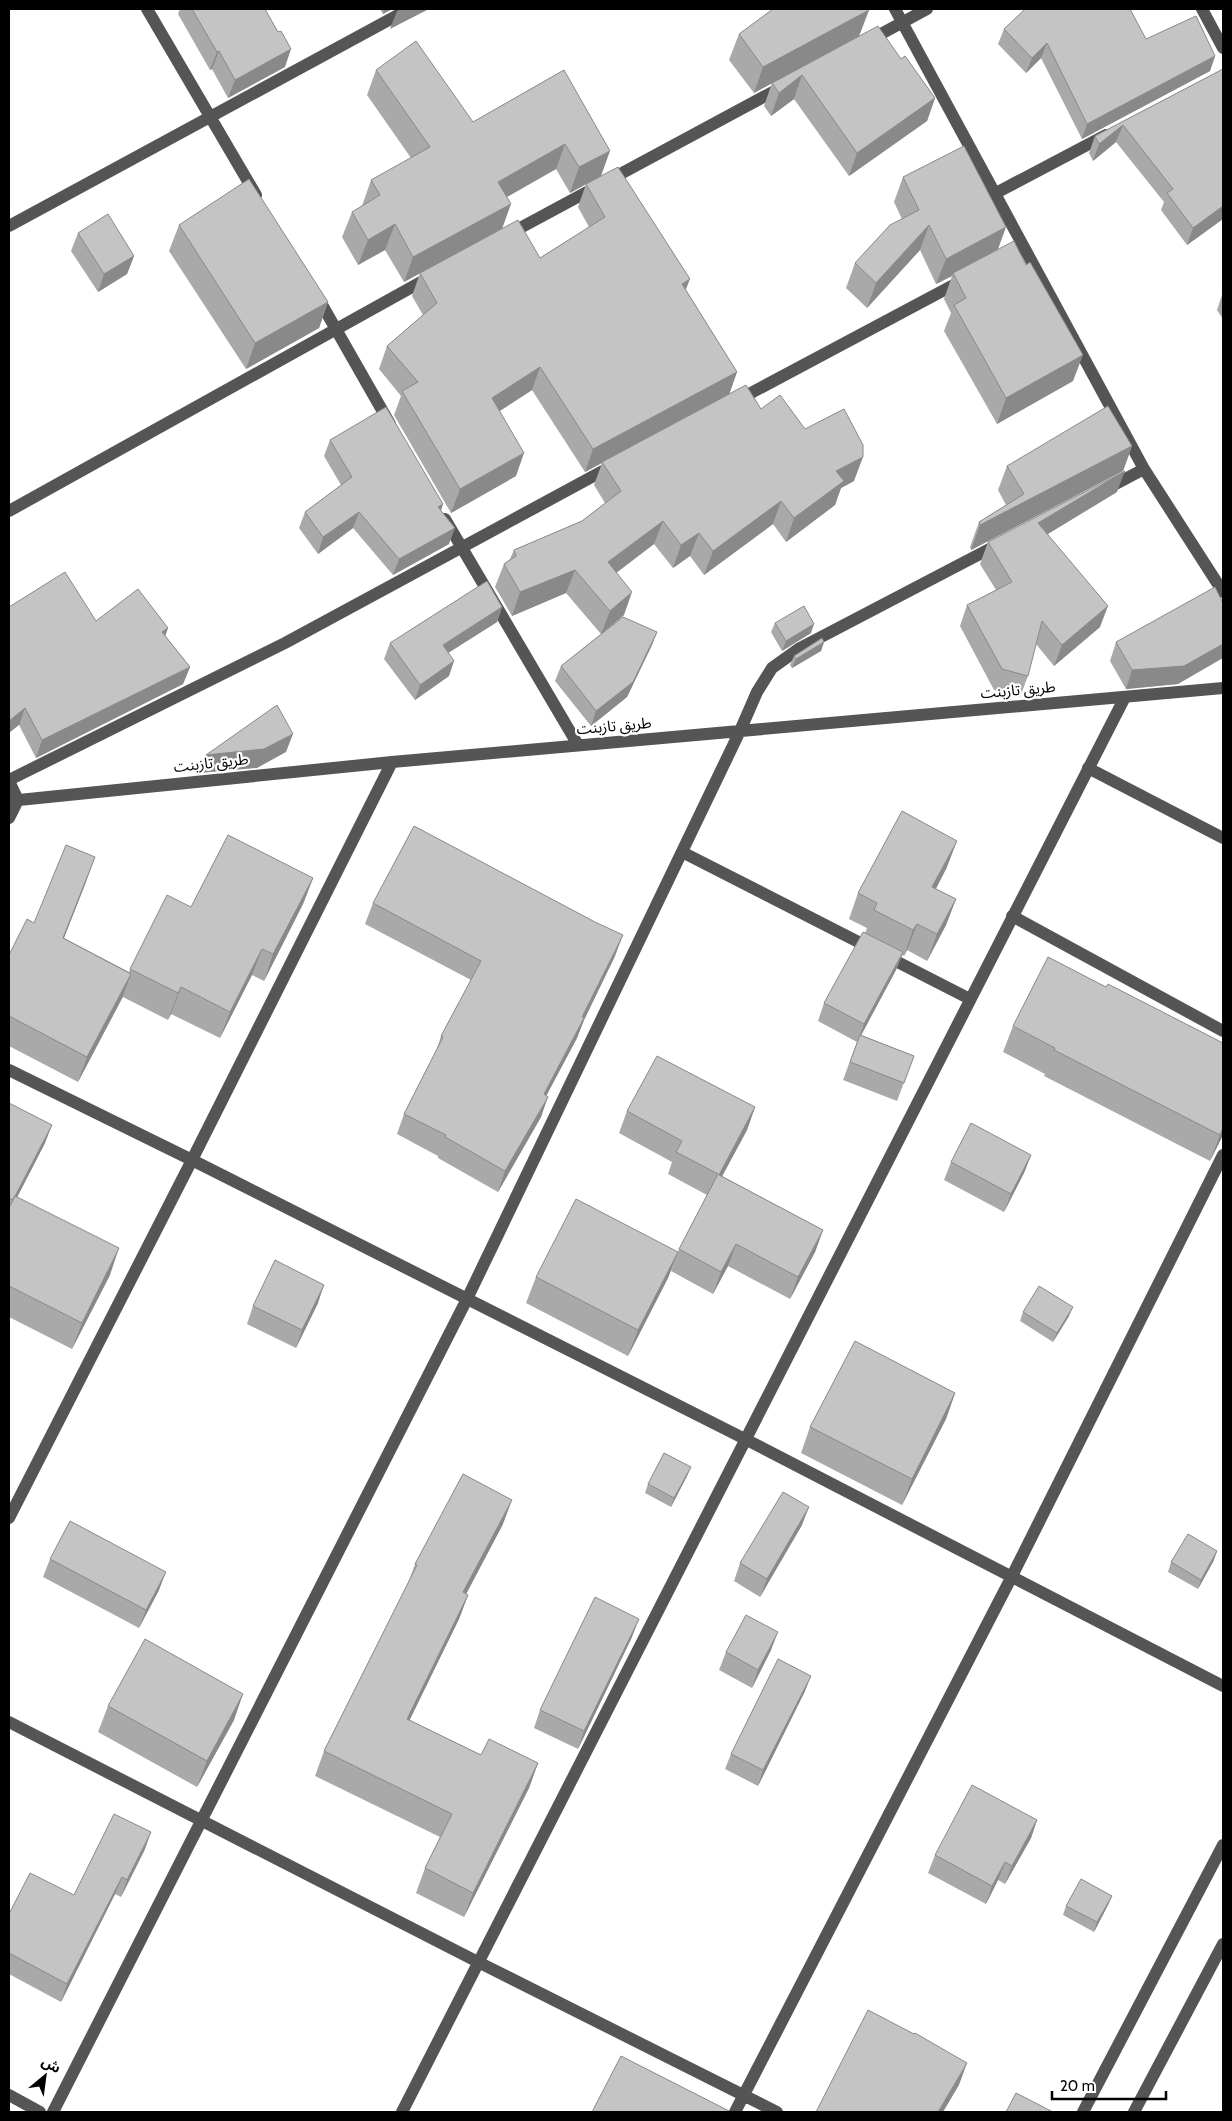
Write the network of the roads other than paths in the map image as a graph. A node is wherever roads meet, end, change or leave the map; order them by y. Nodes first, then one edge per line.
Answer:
1 (147, 9) edge
2 (409, 9) edge
3 (895, 9) edge
4 (927, 9) edge
5 (1202, 9) edge
6 (902, 23) junction
7 (858, 46) edge
8 (1223, 48) edge
9 (798, 79) edge
10 (210, 117) junction
11 (1118, 128) edge
12 (996, 193) junction
13 (265, 210) edge
14 (9, 226) edge
15 (492, 243) edge
16 (1024, 247) junction
17 (990, 265) edge
18 (440, 272) edge
19 (972, 275) edge
20 (310, 286) edge
21 (336, 328) junction
22 (722, 408) edge
23 (398, 437) edge
24 (626, 459) edge
25 (1144, 469) junction
26 (1100, 492) edge
27 (437, 505) edge
28 (9, 511) edge
29 (1012, 538) edge
30 (461, 547) junction
31 (1223, 592) edge
32 (1223, 688) edge
33 (1125, 696) junction
34 (740, 731) junction
35 (578, 745) junction
36 (392, 762) junction
37 (1088, 768) junction
38 (9, 781) edge
39 (13, 801) edge
40 (9, 818) edge
41 (1223, 838) edge
42 (682, 852) junction
43 (1012, 916) junction
44 (970, 999) junction
45 (1223, 1031) edge
46 (9, 1070) edge
47 (1223, 1155) edge
48 (192, 1160) junction
49 (467, 1299) junction
50 (745, 1439) junction
51 (9, 1518) edge
52 (1011, 1578) junction
53 (1223, 1686) edge
54 (9, 1722) edge
55 (201, 1821) junction
56 (1222, 1848) edge
57 (1223, 1944) edge
58 (478, 1962) junction
59 (9, 2094) edge
60 (744, 2095) junction
61 (40, 2112) edge
62 (53, 2112) edge
63 (402, 2112) edge
64 (735, 2112) edge
65 (777, 2112) edge
66 (1083, 2112) edge
67 (1134, 2112) edge

1 - 10 street
2 - 10 street
3 - 6 street
4 - 6 street
5 - 8 street
6 - 7 street
6 - 12 street
9 - 15 street
10 - 13 street
10 - 14 street
11 - 12 street
12 - 16 street
16 - 17 street
16 - 25 street
18 - 21 street
19 - 22 street
20 - 21 street
21 - 23 street
21 - 28 street
24 - 30 street
25 - 26 street
25 - 31 street
27 - 30 street
29 - 34 street
30 - 35 street
30 - 38 street
32 - 33 street, طريق تازبنت
33 - 34 street, طريق تازبنت
33 - 37 street
34 - 35 street, طريق تازبنت
34 - 42 street
35 - 36 street, طريق تازبنت
36 - 39 street, طريق تازبنت
36 - 48 street
37 - 41 street
37 - 43 street
38 - 39 street
39 - 40 street
42 - 44 street
42 - 49 street
43 - 44 street
43 - 45 street
44 - 50 street
46 - 48 street
47 - 52 street
48 - 49 street
48 - 51 street
49 - 50 street
49 - 55 street
50 - 52 street
50 - 58 street
52 - 53 street
52 - 60 street
54 - 55 street
55 - 58 street
55 - 62 street
56 - 66 street
57 - 67 street
58 - 60 street
58 - 63 street
59 - 61 street
60 - 64 street
60 - 65 street

